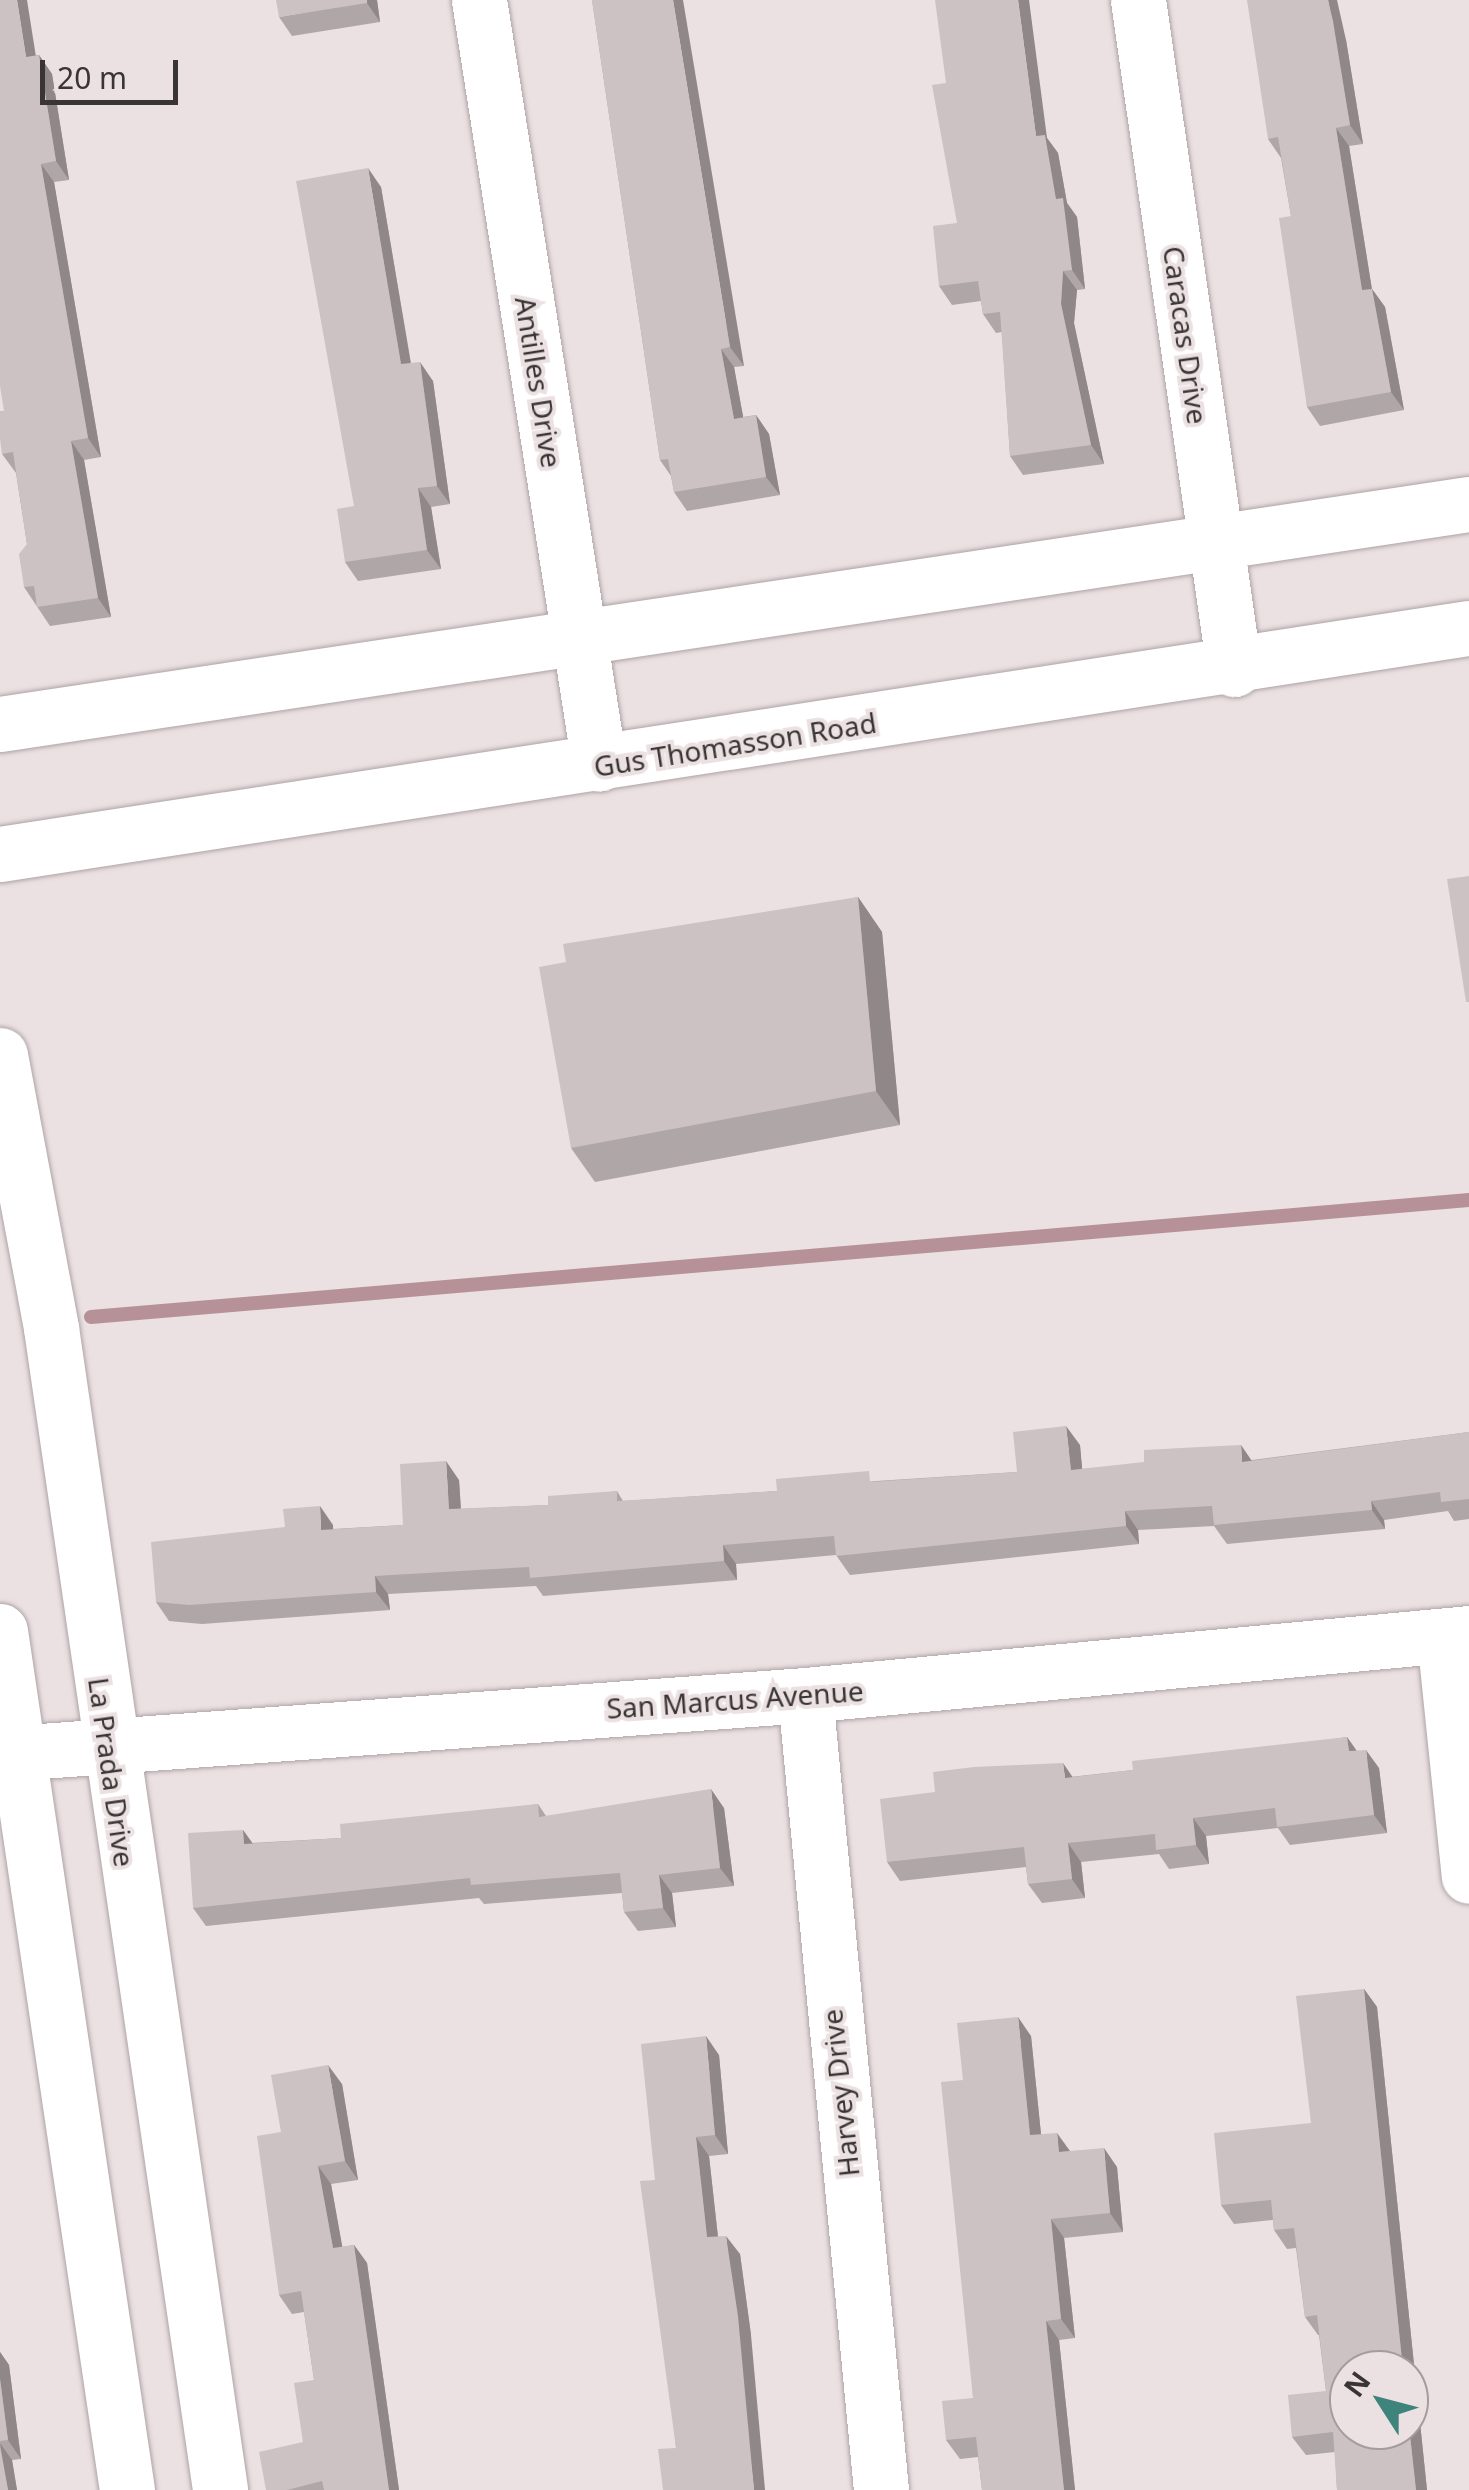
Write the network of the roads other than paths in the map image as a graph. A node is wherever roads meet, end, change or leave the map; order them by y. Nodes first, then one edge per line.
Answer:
1 (479, 0) edge
2 (1138, 0) edge
3 (1469, 504) edge
4 (1216, 542) junction
5 (1469, 628) edge
6 (579, 638) junction
7 (1234, 670) junction
8 (0, 724) edge
9 (599, 764) junction
10 (0, 854) edge
11 (0, 1055) edge
12 (0, 1631) edge
13 (1457, 1635) edge
14 (805, 1695) junction
15 (106, 1740) junction
16 (10, 1753) edge
17 (1469, 1876) edge
18 (127, 2490) edge
19 (220, 2490) edge
20 (881, 2490) edge

1 - 6 main road, Antilles Drive
2 - 4 main road, Caracas Drive
3 - 4 main road
4 - 6 main road
4 - 7 main road, Caracas Drive
5 - 7 main road, Gus Thomasson Road
6 - 8 main road
6 - 9 main road, Antilles Drive
7 - 9 main road, Gus Thomasson Road
9 - 10 main road, Gus Thomasson Road
11 - 15 main road, La Prada Drive
12 - 16 main road
13 - 14 main road, San Marcus Avenue
13 - 17 main road
14 - 15 main road, San Marcus Avenue
14 - 20 main road, Harvey Drive
15 - 16 main road, San Marcus Avenue
15 - 19 main road, La Prada Drive
16 - 18 main road

